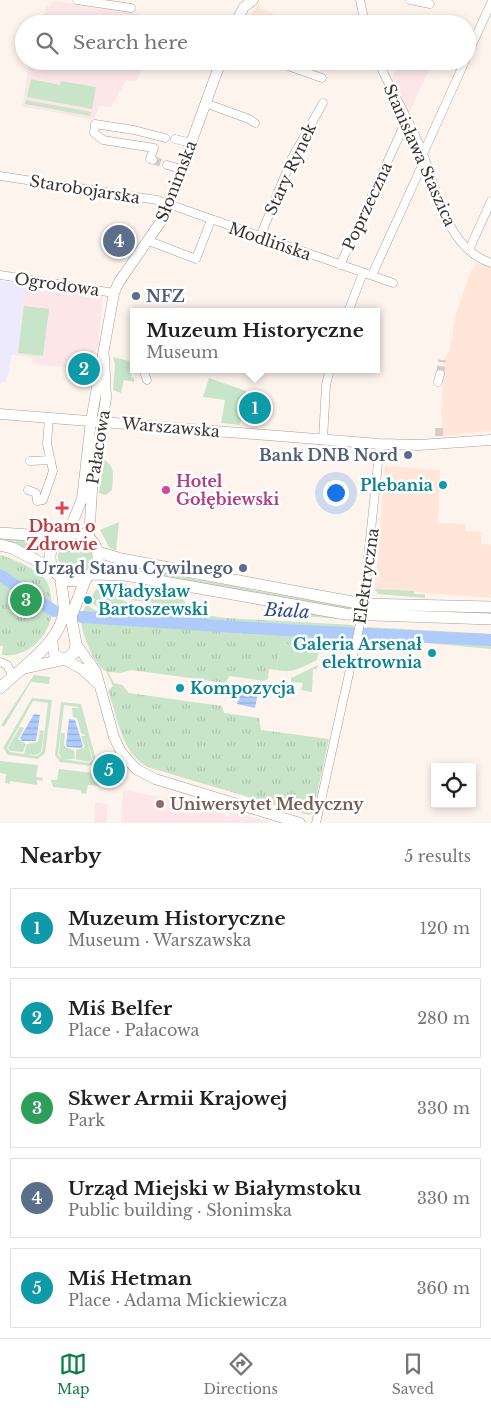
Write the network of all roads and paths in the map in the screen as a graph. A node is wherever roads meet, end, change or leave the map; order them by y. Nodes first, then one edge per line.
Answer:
1 (76, 0) edge
2 (360, 0) edge
3 (410, 0) edge
4 (247, 2) edge
5 (491, 3) edge
6 (430, 4) dead end
7 (131, 8) dead end
8 (240, 15) edge
9 (363, 15) edge
10 (476, 36) edge
11 (218, 70) edge
12 (299, 70) edge
13 (382, 70) edge
14 (461, 70) edge
15 (322, 78) dead end
16 (205, 103) junction
17 (323, 103) dead end
18 (407, 119) junction
19 (255, 124) dead end
20 (164, 138) dead end
21 (175, 139) dead end
22 (191, 143) junction
23 (424, 156) junction
24 (154, 160) tunnel mouth
25 (167, 164) tunnel mouth
26 (181, 169) junction
27 (0, 176) edge
28 (491, 200) edge
29 (169, 204) junction
30 (211, 220) junction
31 (260, 237) junction
32 (149, 241) junction
33 (469, 250) junction
34 (491, 263) edge
35 (340, 265) junction
36 (368, 274) junction
37 (0, 275) edge
38 (393, 283) dead end
39 (114, 293) junction
40 (350, 308) edge
41 (104, 356) junction
42 (145, 373) edge
43 (329, 373) edge
44 (147, 380) dead end
45 (0, 414) edge
46 (49, 418) junction
47 (90, 421) junction
48 (102, 422) junction
49 (323, 440) junction
50 (491, 440) edge
51 (380, 444) junction
52 (51, 460) junction
53 (30, 461) dead end
54 (28, 490) dead end
55 (0, 533) edge
56 (64, 535) junction
57 (89, 537) junction
58 (0, 545) edge
59 (98, 552) junction
60 (152, 565) junction
61 (57, 573) junction
62 (89, 576) junction
63 (149, 579) junction
64 (491, 607) edge
65 (362, 610) junction
66 (491, 619) edge
67 (66, 624) junction
68 (52, 640) junction
69 (76, 644) junction
70 (62, 660) junction
71 (0, 662) edge
72 (23, 668) junction
73 (13, 676) junction
74 (99, 685) junction
75 (0, 688) edge
76 (300, 823) edge
77 (316, 823) edge

1 - 7 street
2 - 9 street
3 - 6 street
4 - 8 street
5 - 10 street
11 - 16 street, Słonimska
12 - 15 street
13 - 18 street, Stanisława Staszica
14 - 23 street
16 - 19 street
16 - 22 street, Słonimska
17 - 31 street, Stary Rynek
18 - 23 street, Stanisława Staszica
18 - 35 street, Poprzeczna
20 - 24 street
21 - 22 street
22 - 26 street, Słonimska
23 - 33 street, Stanisława Staszica
23 - 36 street
25 - 26 street
26 - 29 street, Słonimska
27 - 29 street, Starobojarska
28 - 33 street
29 - 30 street, Modlińska
29 - 32 street, Słonimska
30 - 31 street, Modlińska
30 - 32 street
31 - 35 street, Modlińska
32 - 39 street, Słonimska
33 - 34 street, Stanisława Staszica
35 - 36 street, Modlińska
36 - 38 street, Modlińska
36 - 40 street
37 - 39 street, Ogrodowa
39 - 41 street, Pałacowa
41 - 47 street, Pałacowa
41 - 48 street, Pałacowa
42 - 44 street
43 - 49 street
45 - 46 street, Warszawska
46 - 47 street, Warszawska
46 - 52 street
47 - 48 street, Warszawska
47 - 56 street, Pałacowa
48 - 49 street, Warszawska
48 - 57 street, Pałacowa
49 - 51 street, Warszawska
50 - 51 street, Warszawska
51 - 65 street, Elektryczna
52 - 53 street
52 - 54 street
55 - 56 main road
56 - 57 main road
56 - 61 main road
57 - 59 main road
58 - 61 main road
59 - 60 main road
59 - 62 main road
60 - 63 main road
60 - 65 main road
61 - 62 main road
61 - 67 main road
62 - 63 main road
62 - 67 main road
63 - 65 main road
64 - 65 main road
65 - 66 main road
65 - 77 street, Elektryczna
67 - 68 main road
67 - 69 main road
68 - 70 street
68 - 72 main road
69 - 70 main road
69 - 74 street
70 - 72 main road
70 - 74 street
71 - 73 street
72 - 73 main road
73 - 75 main road
74 - 76 street

